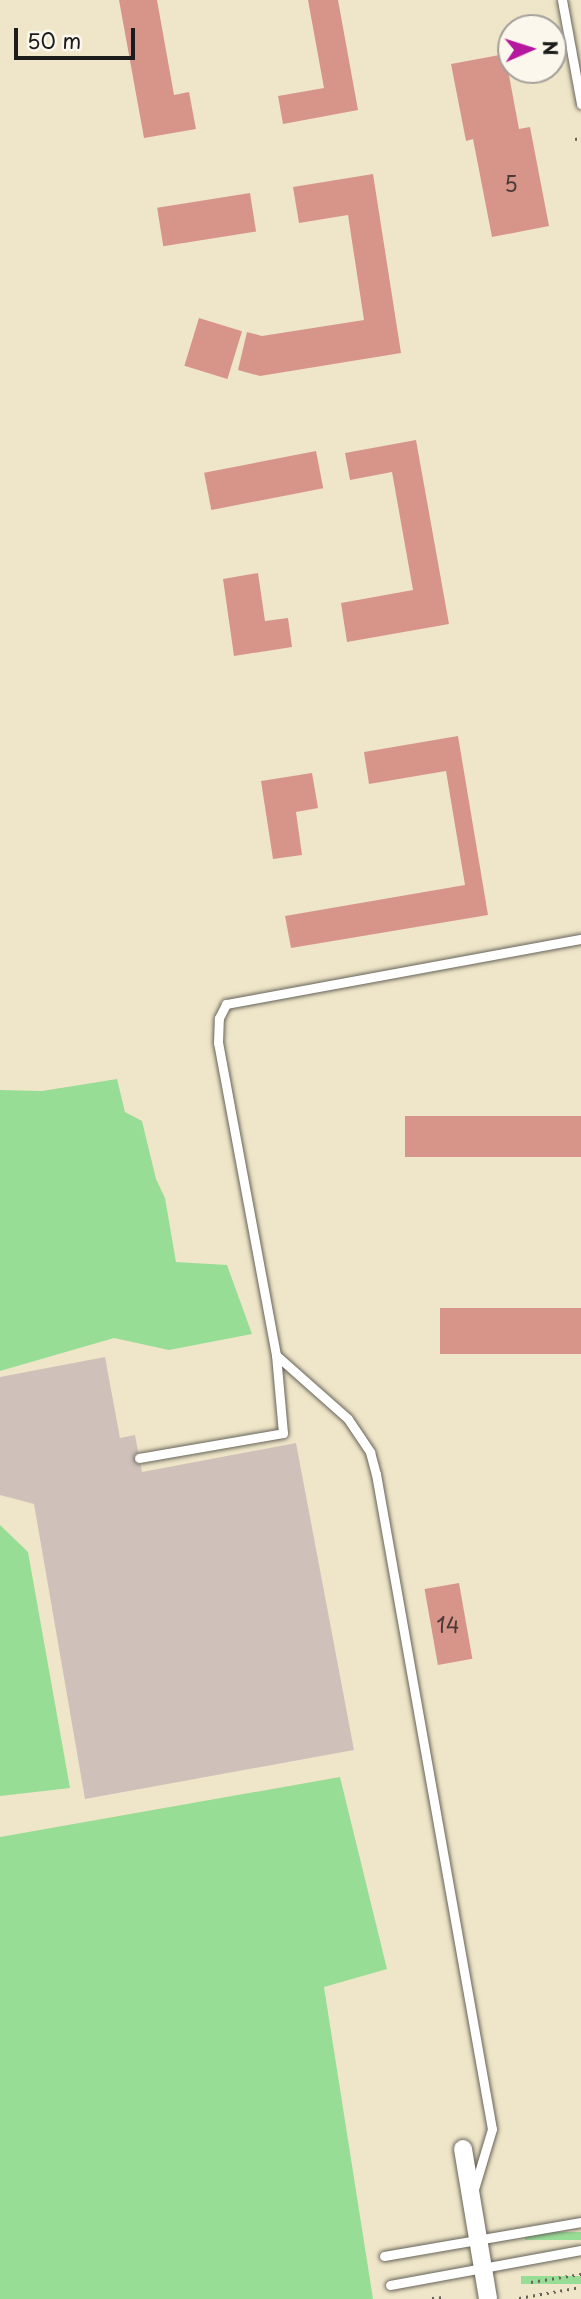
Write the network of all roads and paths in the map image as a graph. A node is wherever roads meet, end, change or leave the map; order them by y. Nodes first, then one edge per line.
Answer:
1 (562, 0) edge
2 (581, 104) edge
3 (581, 138) edge
4 (575, 139) dead end
5 (581, 939) edge
6 (276, 1355) junction
7 (139, 1458) dead end
8 (463, 2149) dead end
9 (472, 2196) junction
10 (581, 2222) edge
11 (480, 2240) junction
12 (581, 2250) edge
13 (384, 2256) dead end
14 (484, 2268) junction
15 (581, 2274) edge
16 (531, 2282) dead end
17 (390, 2285) dead end
18 (581, 2287) edge
19 (444, 2297) dead end
20 (432, 2298) edge
21 (519, 2298) edge
22 (488, 2299) edge

1 - 2 lane
3 - 4 path
5 - 6 lane
6 - 7 lane
6 - 9 lane
8 - 9 street
9 - 11 street
10 - 11 lane
11 - 13 lane
11 - 14 street
12 - 14 lane
14 - 17 lane
14 - 22 street
15 - 16 path
18 - 21 path
19 - 20 path

